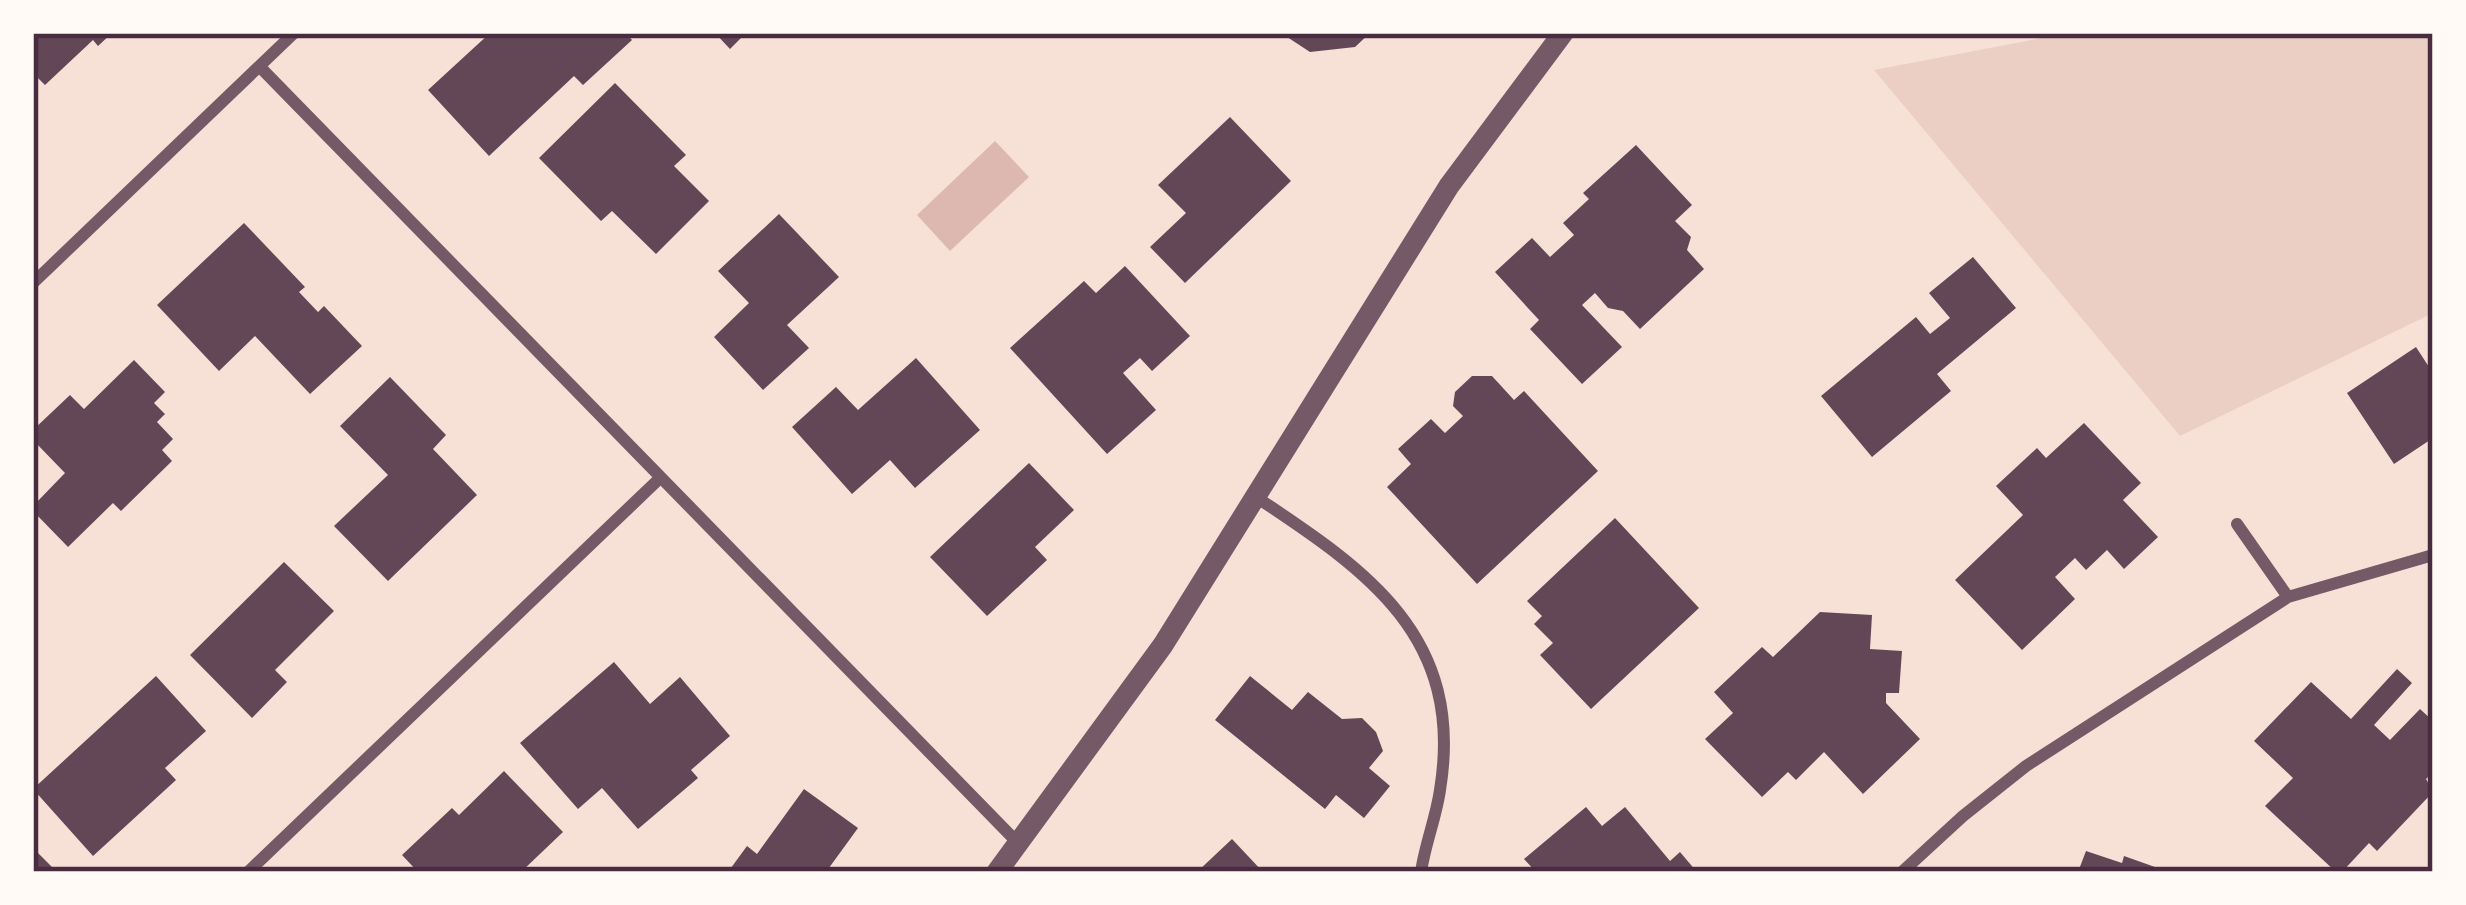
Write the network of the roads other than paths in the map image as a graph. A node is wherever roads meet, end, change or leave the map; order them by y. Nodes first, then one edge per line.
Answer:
1 (294, 33) edge
2 (1562, 33) edge
3 (260, 67) junction
4 (33, 283) edge
5 (659, 479) junction
6 (1256, 496) junction
7 (2236, 524) dead end
8 (2433, 555) edge
9 (2288, 597) junction
10 (1018, 843) junction
11 (248, 872) edge
12 (997, 872) edge
13 (1421, 872) edge
14 (1902, 872) edge

1 - 3 street
2 - 6 street
3 - 4 street
3 - 5 street
5 - 10 street
5 - 11 street
6 - 10 street
6 - 13 street
7 - 9 street
8 - 9 street
9 - 14 street
10 - 12 street

